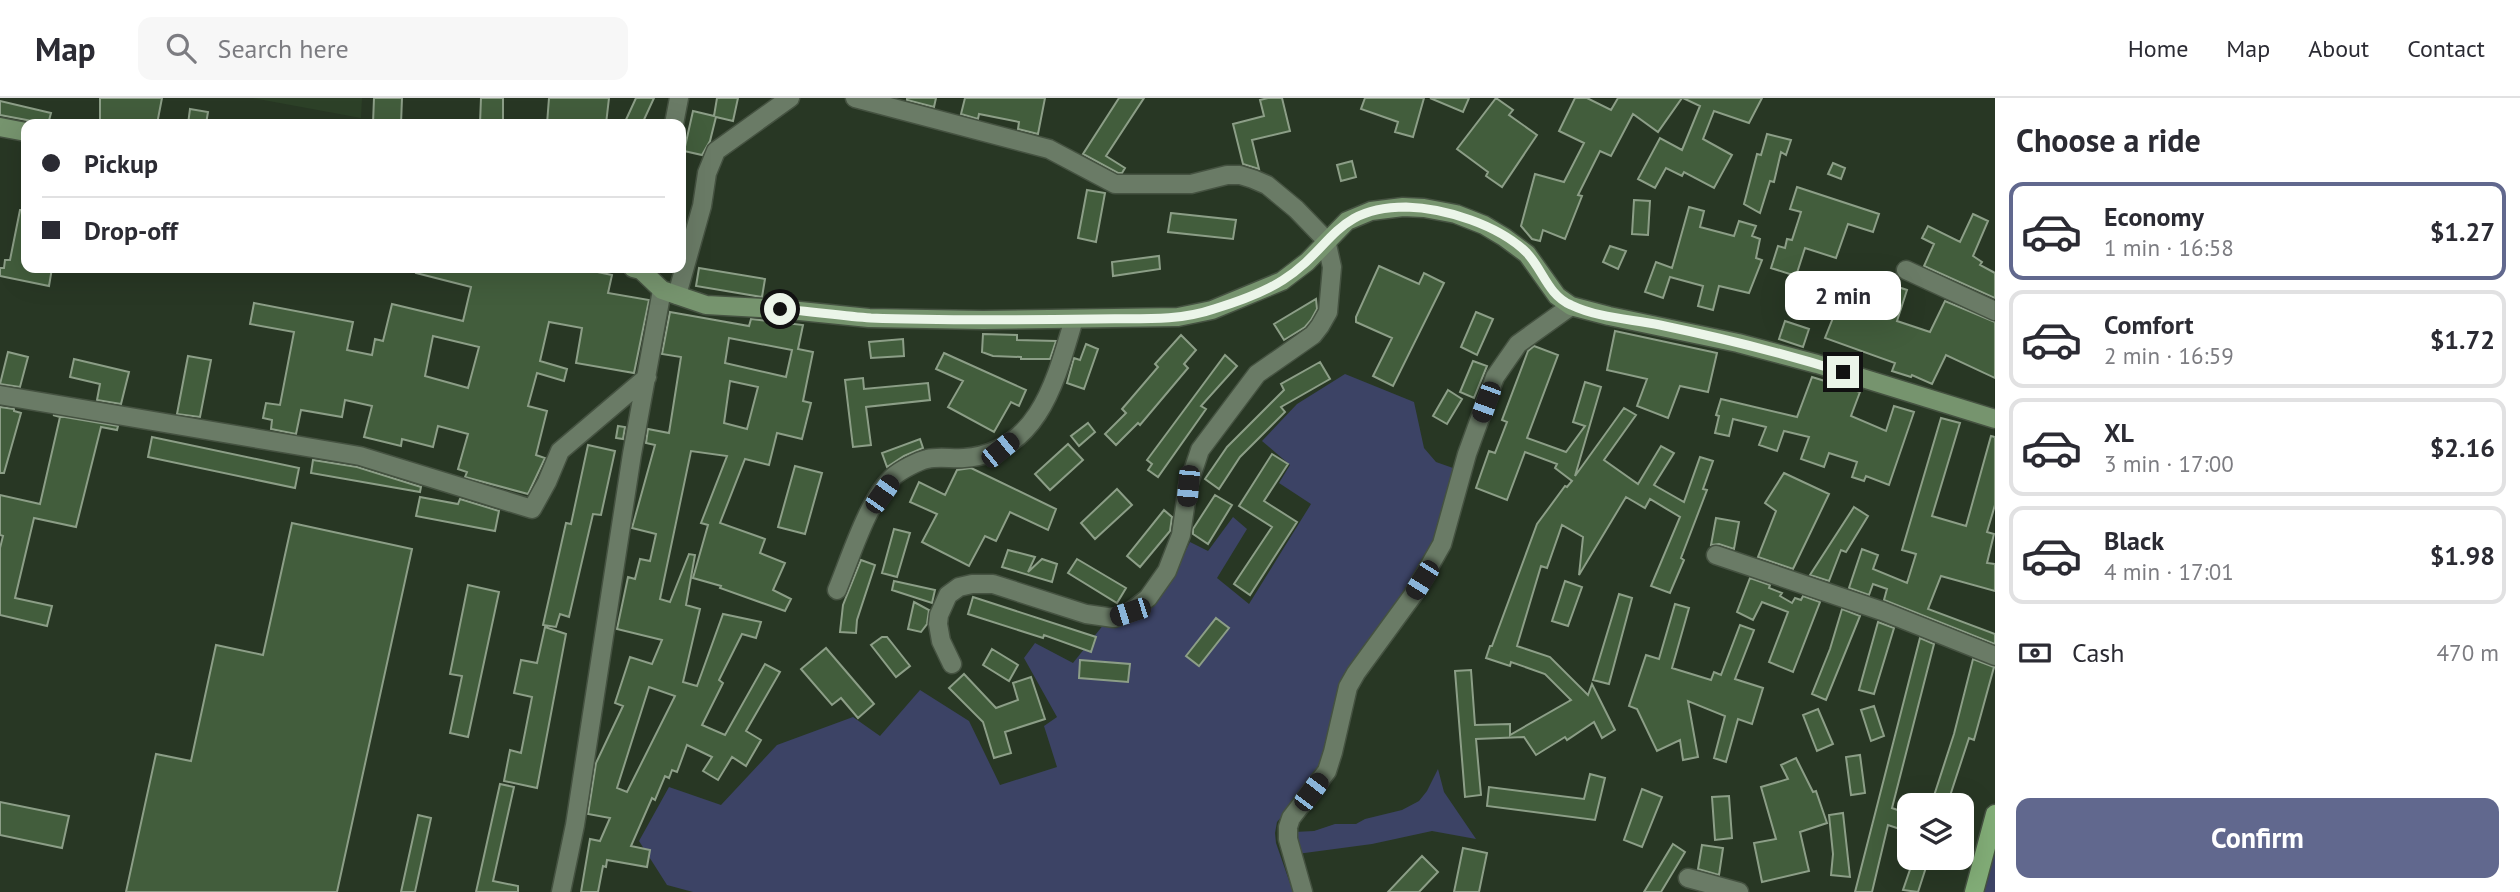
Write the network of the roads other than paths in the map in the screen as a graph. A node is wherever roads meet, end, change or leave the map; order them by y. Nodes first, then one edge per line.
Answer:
1 (680, 98) edge
2 (790, 98) edge
3 (855, 98) edge
4 (675, 119) edge
5 (0, 127) edge
6 (21, 131) edge
7 (1326, 240) junction
8 (686, 250) edge
9 (1906, 270) dead end
10 (645, 273) edge
11 (677, 273) edge
12 (670, 293) junction
13 (1571, 306) junction
14 (1995, 311) edge
15 (1074, 319) junction
16 (647, 377) junction
17 (0, 395) edge
18 (1995, 419) edge
19 (1716, 555) dead end
20 (837, 590) dead end
21 (1995, 656) edge
22 (952, 664) dead end
23 (1995, 814) edge
24 (1688, 878) dead end
25 (561, 892) edge
26 (1303, 892) edge
27 (1740, 892) edge
28 (1974, 892) edge

1 - 4 street
2 - 8 street
3 - 7 street
5 - 6 street
7 - 13 street
7 - 15 street
7 - 22 street
9 - 14 street
10 - 12 street
11 - 12 street
12 - 15 street
12 - 16 street
13 - 18 street
13 - 26 street
15 - 20 street
16 - 17 street
16 - 25 street
19 - 21 street
23 - 28 main road
24 - 27 street

